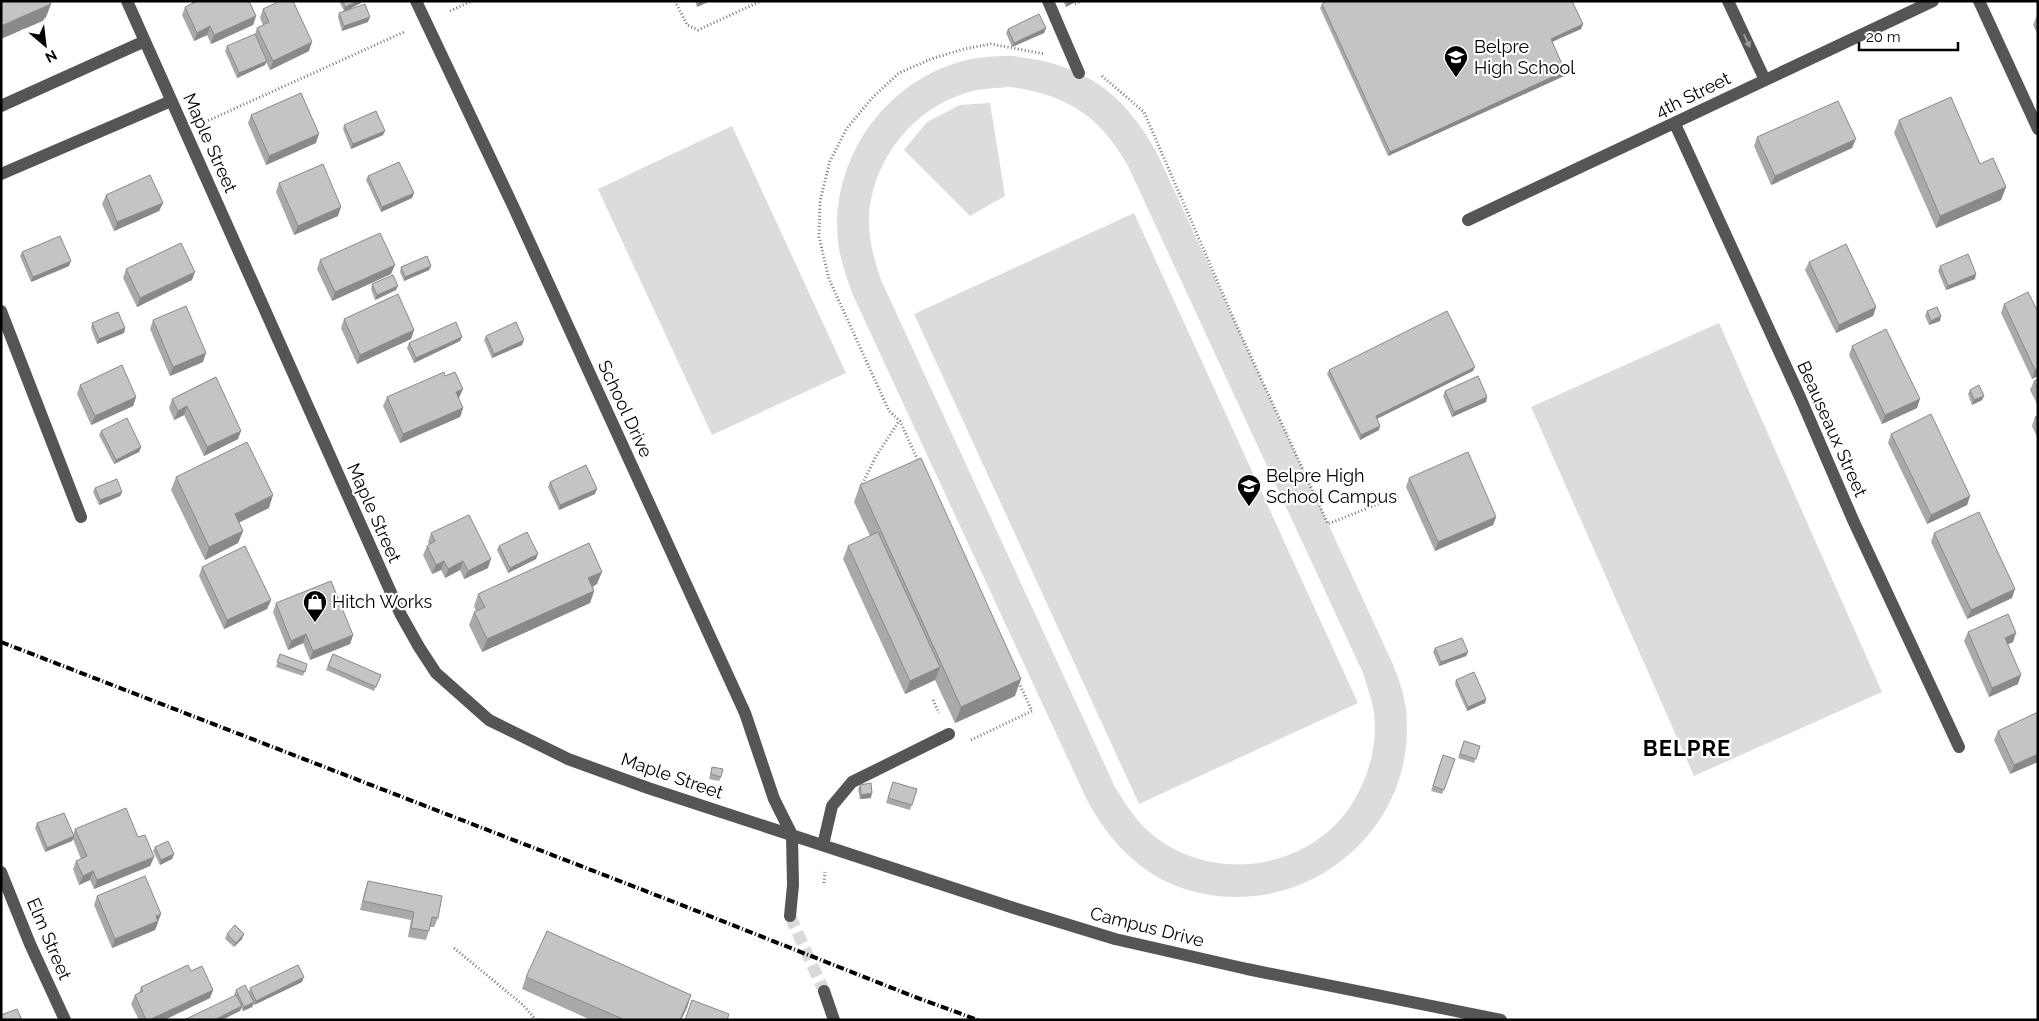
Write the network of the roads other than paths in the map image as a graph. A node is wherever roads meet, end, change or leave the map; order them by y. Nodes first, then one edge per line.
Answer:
1 (127, 1) edge
2 (416, 1) edge
3 (1048, 1) edge
4 (1728, 1) edge
5 (1933, 1) edge
6 (1979, 1) edge
7 (145, 41) junction
8 (1079, 73) dead end
9 (1765, 80) junction
10 (171, 101) junction
11 (1, 106) edge
12 (1675, 124) junction
13 (2038, 129) edge
14 (1, 174) edge
15 (1468, 220) dead end
16 (1, 311) edge
17 (81, 517) dead end
18 (950, 734) road end
19 (1959, 747) dead end
20 (792, 835) junction
21 (823, 845) junction
22 (1, 872) edge
23 (790, 916) tunnel mouth
24 (824, 991) tunnel mouth
25 (65, 1020) edge
26 (834, 1020) edge
27 (1501, 1020) edge

1 - 7 street, Maple Street
2 - 20 street, School Drive
3 - 8 street
4 -> 9 street
5 - 9 street, 4th Street
6 - 13 street
7 - 10 street, Maple Street
7 - 11 street
9 - 12 street, 4th Street
10 - 14 street
10 - 20 street, Maple Street
12 - 15 street, 4th Street
12 - 19 street, Beauseaux Street
16 - 17 street
18 - 21 street
20 - 21 street, Campus Drive
20 - 23 street
21 - 27 street, Campus Drive
22 - 25 street, Elm Street
24 - 26 street

